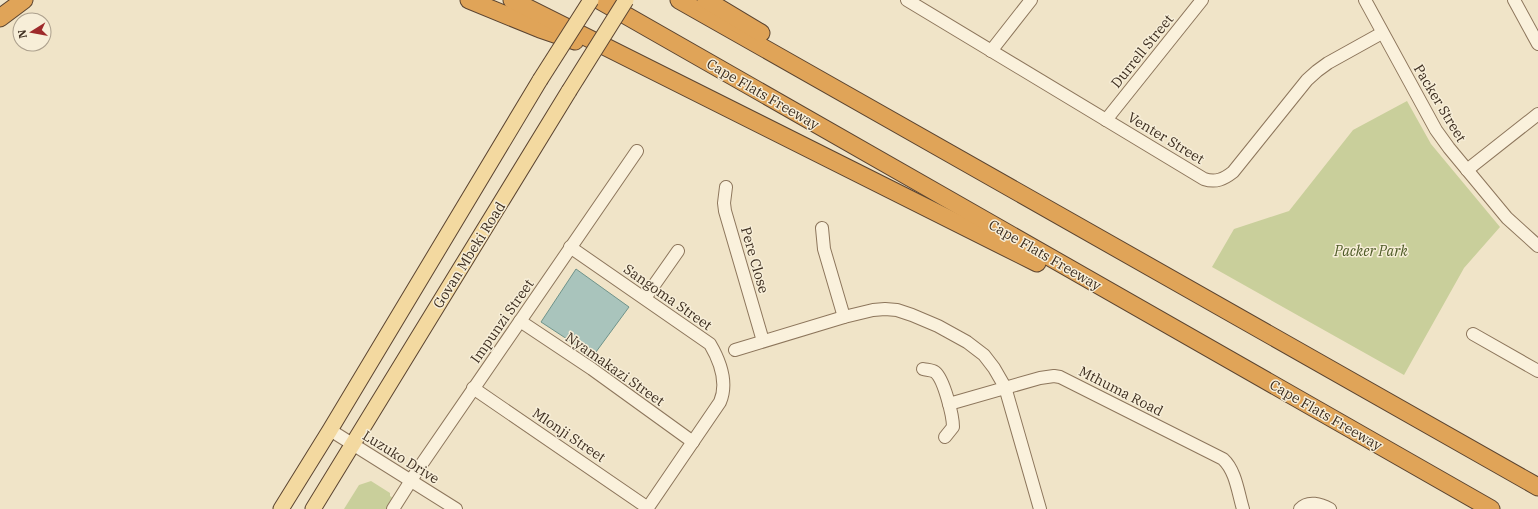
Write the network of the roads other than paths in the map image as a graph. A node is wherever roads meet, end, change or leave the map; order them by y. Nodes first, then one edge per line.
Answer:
1 (24, 0) edge
2 (469, 0) edge
3 (512, 0) edge
4 (591, 0) edge
5 (599, 0) edge
6 (626, 0) edge
7 (679, 0) edge
8 (706, 0) edge
9 (907, 0) edge
10 (1031, 0) edge
11 (1202, 0) edge
12 (1365, 0) edge
13 (1514, 0) edge
14 (0, 18) edge
15 (1382, 33) junction
16 (1538, 44) edge
17 (991, 51) junction
18 (630, 59) junction
19 (1538, 114) edge
20 (1106, 120) junction
21 (941, 148) junction
22 (637, 151) dead end
23 (1467, 170) junction
24 (726, 186) dead end
25 (822, 228) dead end
26 (1538, 246) edge
27 (570, 247) junction
28 (678, 251) dead end
29 (645, 298) junction
30 (1134, 306) junction
31 (844, 317) junction
32 (520, 321) junction
33 (1473, 334) dead end
34 (763, 341) junction
35 (735, 350) dead end
36 (923, 369) dead end
37 (1538, 370) edge
38 (1005, 387) junction
39 (474, 388) junction
40 (949, 404) junction
41 (330, 430) junction
42 (945, 437) dead end
43 (693, 442) junction
44 (353, 445) junction
45 (410, 481) junction
46 (1538, 487) edge
47 (647, 508) edge
48 (281, 509) edge
49 (313, 509) edge
50 (393, 509) edge
51 (456, 509) edge
52 (1040, 509) edge
53 (1243, 509) edge
54 (1300, 509) edge
55 (1330, 509) edge
56 (1491, 509) edge

1 - 14 highway
2 - 18 highway
3 - 18 highway
4 - 41 main road, Govan Mbeki Road, bridge
5 - 30 highway, Cape Flats Freeway
6 - 44 main road, Govan Mbeki Road, bridge
7 - 21 highway
8 - 21 highway
9 - 17 street, Venter Street
10 - 17 street
11 - 20 street, Durrell Street
12 - 15 street, Packer Street
13 - 16 street
15 - 20 street, Venter Street
15 - 23 street, Packer Street
17 - 20 street, Venter Street
18 - 30 highway
19 - 23 street
21 - 46 highway
22 - 27 street, Impunzi Street
23 - 26 street, Packer Street
24 - 34 street, Pere Close
25 - 31 street
27 - 29 street, Sangoma Street
27 - 32 street, Impunzi Street
28 - 29 street
29 - 43 street, Sangoma Street
30 - 56 highway, Cape Flats Freeway
31 - 34 street
31 - 38 street
32 - 39 street, Impunzi Street
32 - 43 street, Nyamakazi Street
33 - 37 street
34 - 35 street
36 - 40 street
38 - 40 street, Mthuma Road
38 - 52 street
38 - 53 street, Mthuma Road
39 - 45 street, Impunzi Street
39 - 47 street, Mlonji Street
40 - 42 street
41 - 44 street, Luzuko Drive
41 - 48 main road, Govan Mbeki Road
43 - 47 street, Sangoma Street
44 - 45 street, Luzuko Drive
44 - 49 main road, Govan Mbeki Road
45 - 50 street, Impunzi Street
45 - 51 street, Luzuko Drive
54 - 55 street

